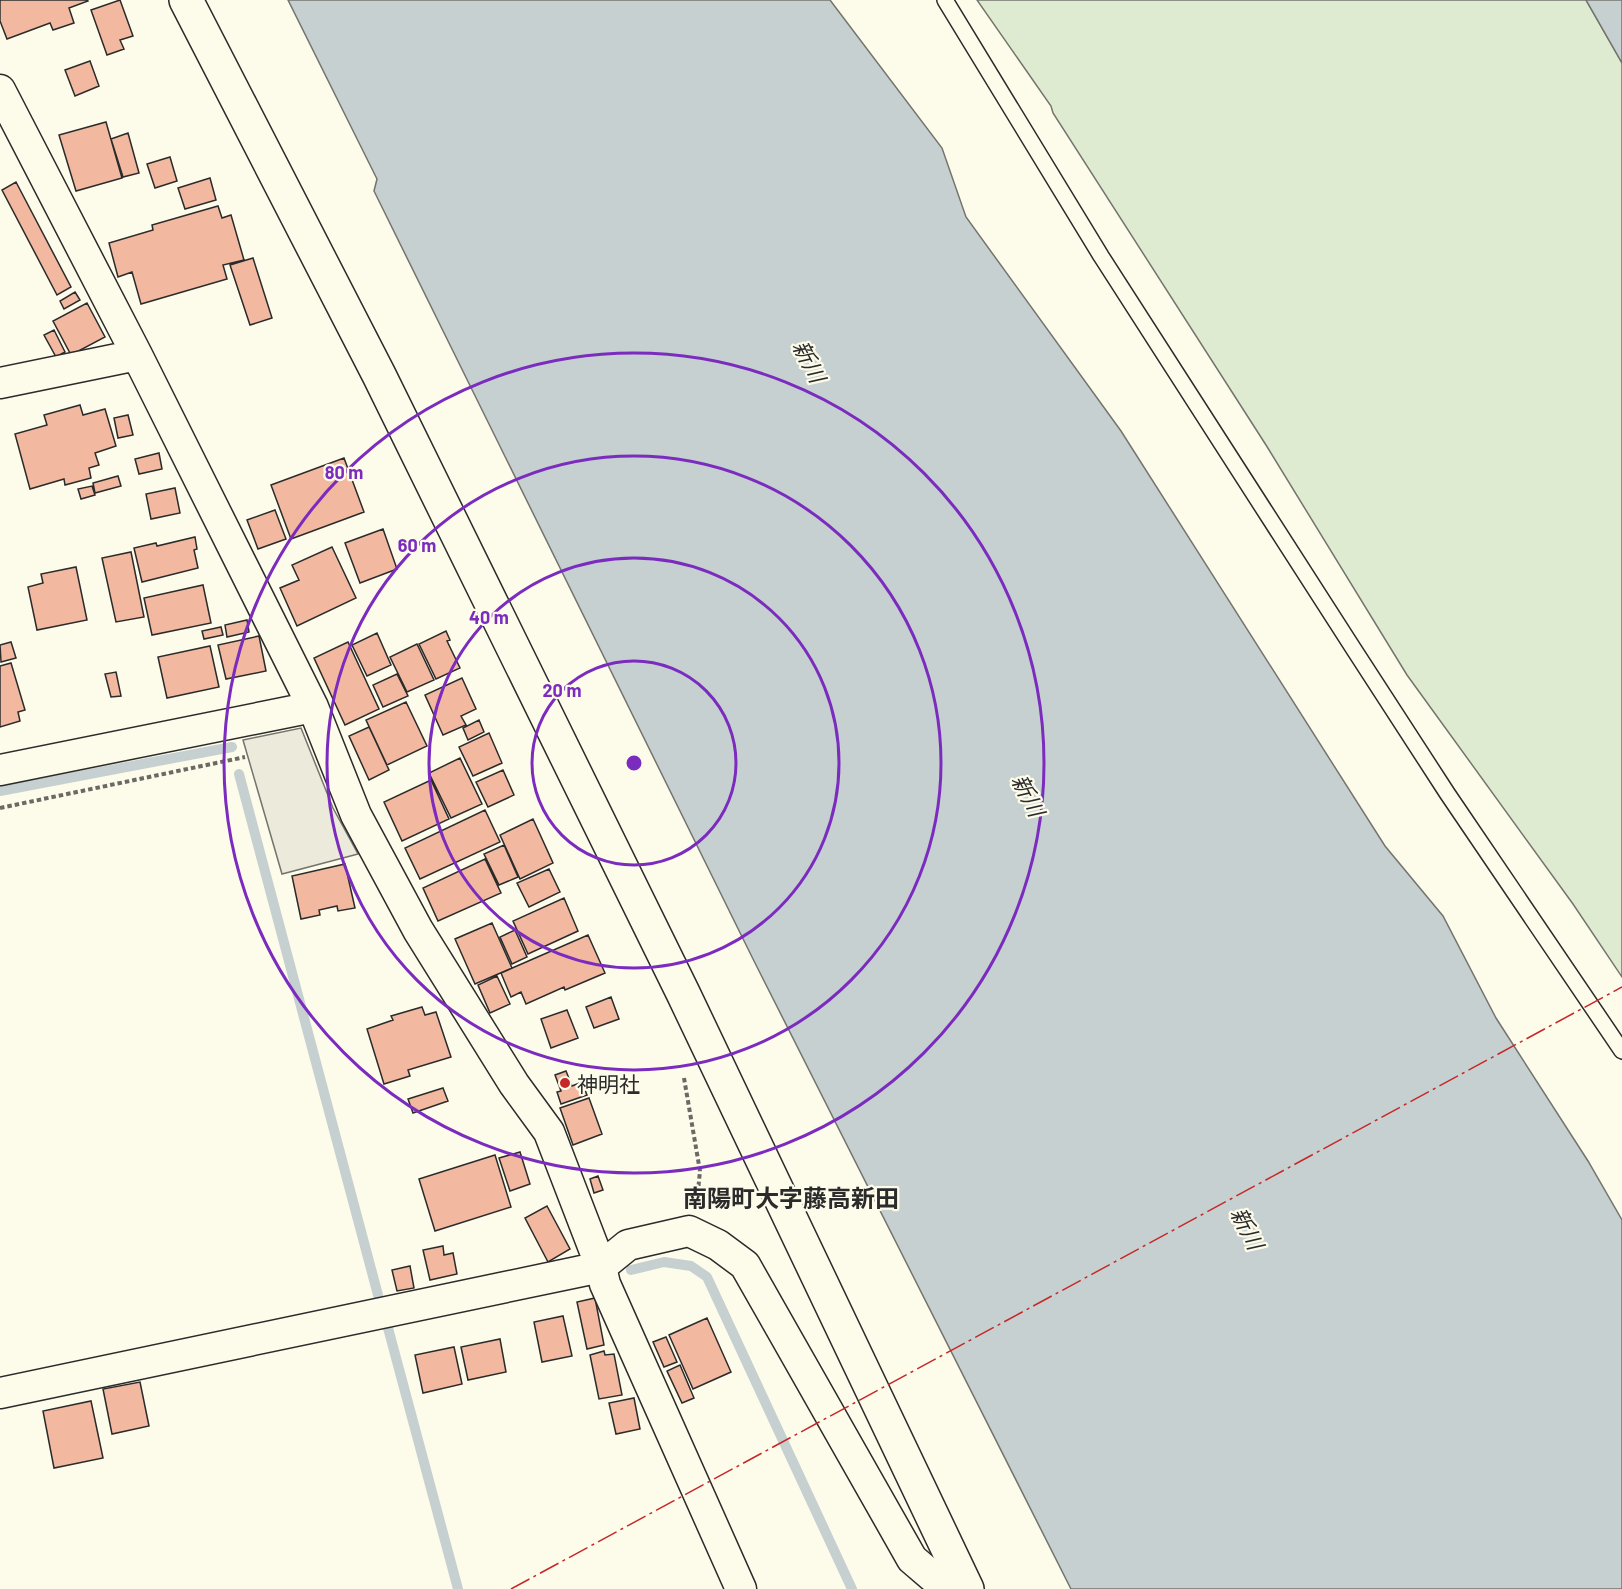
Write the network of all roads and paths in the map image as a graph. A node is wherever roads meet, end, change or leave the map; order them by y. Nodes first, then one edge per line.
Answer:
1 (186, 0) edge
2 (945, 0) edge
3 (0, 90) edge
4 (137, 355) junction
5 (0, 383) edge
6 (313, 707) junction
7 (245, 758) dead end
8 (0, 770) edge
9 (0, 808) edge
10 (1622, 1051) edge
11 (682, 1069) dead end
12 (689, 1231) junction
13 (601, 1267) junction
14 (0, 1393) edge
15 (741, 1589) edge
16 (947, 1589) edge
17 (967, 1589) edge

1 - 17 street
2 - 10 lane
3 - 4 street
4 - 5 street
4 - 6 street
6 - 8 street
6 - 13 street
7 - 9 path
11 - 12 path
12 - 13 street
12 - 16 street
13 - 14 street
13 - 15 street

